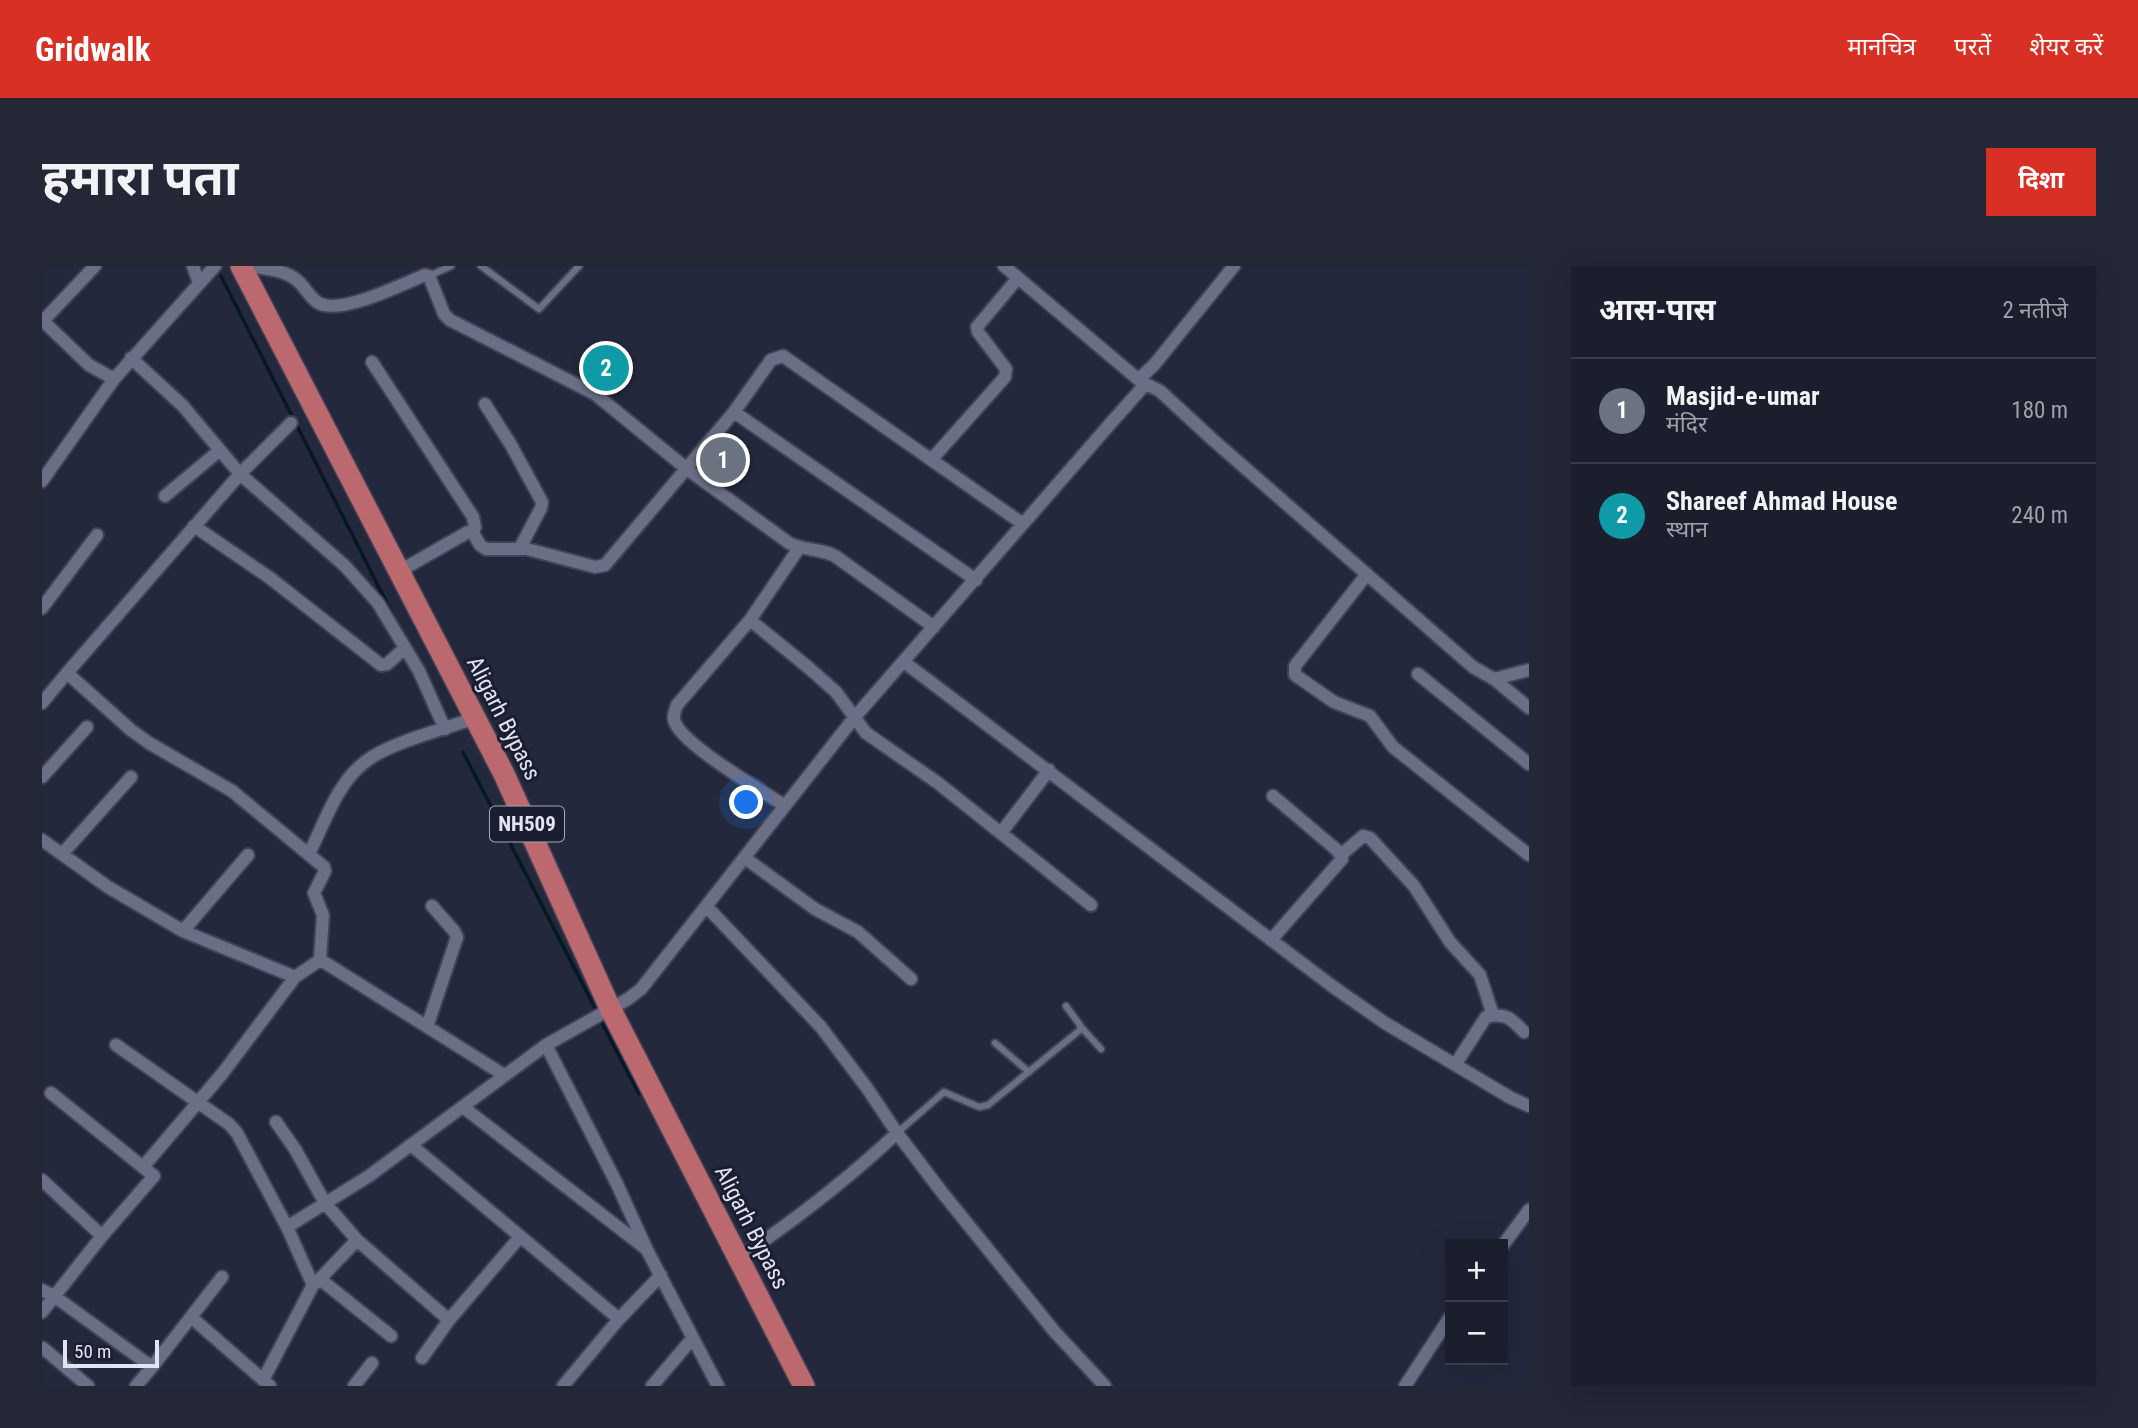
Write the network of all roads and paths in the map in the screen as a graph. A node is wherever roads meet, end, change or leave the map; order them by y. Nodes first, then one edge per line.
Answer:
1 (95, 266) edge
2 (193, 266) edge
3 (215, 266) edge
4 (241, 266) edge
5 (248, 266) edge
6 (451, 266) edge
7 (481, 266) edge
8 (579, 266) edge
9 (1004, 266) edge
10 (1234, 266) edge
11 (429, 276) junction
12 (1018, 278) junction
13 (199, 283) junction
14 (43, 320) edge
15 (131, 358) junction
16 (372, 362) dead end
17 (114, 379) junction
18 (1142, 383) junction
19 (485, 404) dead end
20 (734, 412) junction
21 (291, 423) dead end
22 (220, 450) junction
23 (932, 459) junction
24 (688, 469) junction
25 (240, 474) junction
26 (42, 481) edge
27 (165, 496) dead end
28 (1023, 524) junction
29 (194, 526) junction
30 (473, 533) junction
31 (97, 535) dead end
32 (520, 548) junction
33 (799, 548) junction
34 (398, 572) junction
35 (1367, 575) junction
36 (976, 580) junction
37 (42, 608) edge
38 (750, 620) junction
39 (934, 627) junction
40 (405, 648) junction
41 (904, 662) junction
42 (1529, 670) edge
43 (67, 673) junction
44 (1418, 674) dead end
45 (1494, 679) junction
46 (42, 704) edge
47 (1529, 708) edge
48 (475, 718) junction
49 (854, 718) junction
50 (87, 727) dead end
51 (445, 729) junction
52 (1529, 764) edge
53 (1049, 770) junction
54 (42, 777) edge
55 (131, 777) dead end
56 (1273, 796) dead end
57 (785, 806) junction
58 (1001, 833) junction
59 (42, 840) edge
60 (309, 854) junction
61 (62, 855) junction
62 (248, 855) dead end
63 (1341, 855) junction
64 (1529, 855) edge
65 (745, 858) junction
66 (1091, 905) dead end
67 (432, 906) dead end
68 (706, 906) junction
69 (183, 931) junction
70 (1271, 940) junction
71 (320, 960) junction
72 (295, 977) junction
73 (911, 979) dead end
74 (1066, 1006) dead end
75 (607, 1010) junction
76 (1493, 1015) junction
77 (427, 1027) junction
78 (1081, 1027) junction
79 (1527, 1031) edge
80 (995, 1043) dead end
81 (116, 1045) dead end
82 (546, 1045) junction
83 (1101, 1049) dead end
84 (1455, 1065) junction
85 (1029, 1072) junction
86 (504, 1075) junction
87 (51, 1093) dead end
88 (197, 1101) junction
89 (1529, 1106) edge
90 (463, 1107) junction
91 (275, 1122) dead end
92 (897, 1133) junction
93 (411, 1145) junction
94 (143, 1167) junction
95 (42, 1180) edge
96 (325, 1203) junction
97 (1529, 1210) edge
98 (287, 1227) junction
99 (102, 1236) junction
100 (519, 1238) junction
101 (1507, 1239) edge
102 (357, 1240) junction
103 (647, 1250) junction
104 (739, 1258) junction
105 (661, 1275) junction
106 (222, 1277) dead end
107 (316, 1282) junction
108 (48, 1293) edge
109 (42, 1312) edge
110 (191, 1317) junction
111 (619, 1319) junction
112 (449, 1320) junction
113 (1445, 1325) edge
114 (391, 1336) dead end
115 (692, 1339) junction
116 (43, 1348) edge
117 (422, 1358) dead end
118 (372, 1363) dead end
119 (152, 1367) junction
120 (267, 1383) edge
121 (88, 1386) edge
122 (136, 1386) edge
123 (354, 1386) edge
124 (564, 1386) edge
125 (652, 1386) edge
126 (718, 1386) edge
127 (804, 1386) edge
128 (1105, 1386) edge
129 (1406, 1386) edge

1 - 14 street
2 - 13 street
3 - 13 street
4 - 34 highway, Aligarh Bypass / NH509
5 - 11 street
6 - 11 lane
7 - 8 lane
9 - 12 street
10 - 18 street
11 - 24 street
12 - 18 street
12 - 23 street
13 - 15 street
14 - 17 street
15 - 17 street
15 - 22 street
16 - 30 street
17 - 26 street
18 - 28 street
18 - 35 street
19 - 32 street
20 - 23 street
20 - 24 street
20 - 36 street
21 - 25 street
22 - 25 street
22 - 27 street
23 - 28 street
24 - 32 street
24 - 33 street
25 - 29 street
25 - 40 street
28 - 36 street
29 - 40 street
29 - 43 street
30 - 32 street
30 - 34 street
31 - 37 street
33 - 38 street
33 - 39 street
34 - 48 highway, Aligarh Bypass / NH509
35 - 45 street
35 - 64 street
36 - 39 street
38 - 49 street
38 - 57 street
39 - 41 street
40 - 51 street
41 - 49 street
41 - 53 street
42 - 45 street
43 - 46 street
43 - 60 street
44 - 52 street
45 - 47 street
48 - 51 street
48 - 75 highway, Aligarh Bypass / NH509
49 - 57 street
49 - 58 street
50 - 54 street
51 - 60 street
53 - 58 street
53 - 70 street
55 - 61 street
56 - 63 street
57 - 65 street
58 - 66 street
59 - 61 street
60 - 71 street
61 - 69 street
62 - 69 street
63 - 70 street
63 - 76 street
65 - 68 street
65 - 73 street
67 - 77 street
68 - 75 street
68 - 92 street
69 - 72 street
70 - 84 street
71 - 72 street
71 - 77 street
72 - 88 street
74 - 78 lane
75 - 82 street
75 - 104 highway, Aligarh Bypass / NH509
76 - 79 street
76 - 84 street
77 - 86 street
78 - 83 lane
78 - 85 lane
80 - 85 lane
81 - 88 street
82 - 86 street
82 - 103 street
84 - 89 street
85 - 92 lane
86 - 90 street
87 - 94 street
88 - 94 street
88 - 98 street
90 - 93 street
90 - 103 street
91 - 96 street
92 - 104 street
92 - 128 street
93 - 96 street
93 - 100 street
94 - 99 street
95 - 99 street
96 - 98 street
96 - 102 street
97 - 101 street
98 - 107 street
99 - 108 street
100 - 111 street
100 - 112 street
102 - 107 street
102 - 112 street
103 - 105 street
104 - 127 highway, Aligarh Bypass / NH509
105 - 111 street
105 - 115 street
106 - 110 street
107 - 114 street
107 - 120 street
108 - 109 street
108 - 119 street
110 - 119 street
110 - 120 street
111 - 124 street
112 - 117 street
113 - 129 street
115 - 125 street
115 - 126 street
116 - 121 street
118 - 123 street
119 - 122 street

